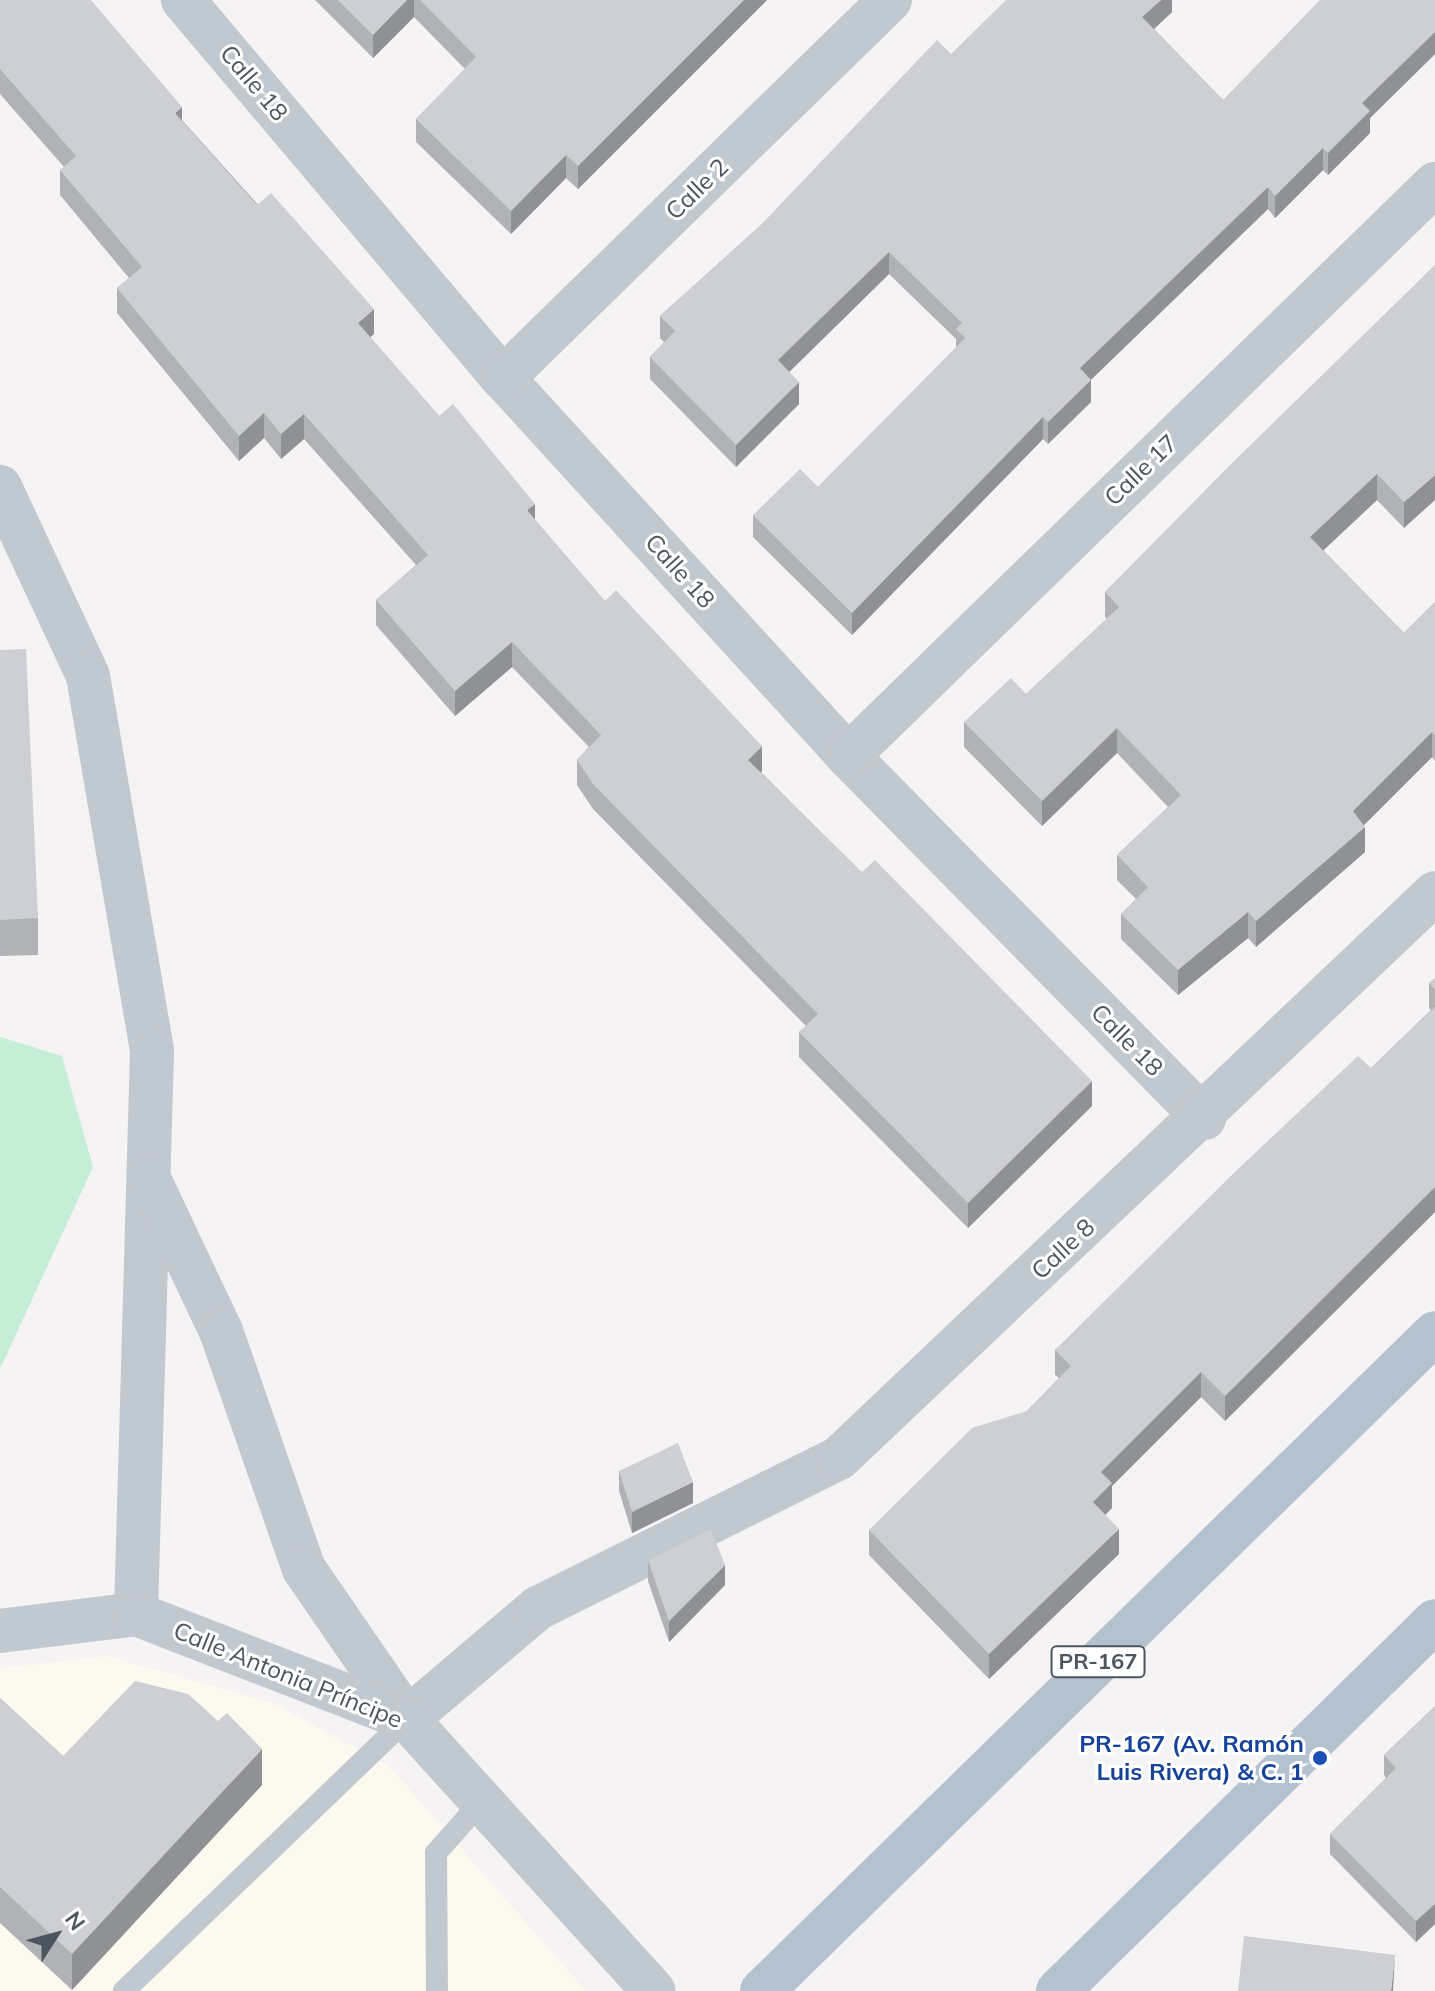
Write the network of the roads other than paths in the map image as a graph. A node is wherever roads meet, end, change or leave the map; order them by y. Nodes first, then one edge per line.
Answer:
1 (183, 0) edge
2 (890, 0) edge
3 (1435, 184) edge
4 (503, 378) junction
5 (0, 487) edge
6 (848, 756) junction
7 (1435, 893) edge
8 (1204, 1118) junction
9 (149, 1179) junction
10 (1435, 1333) edge
11 (136, 1614) junction
12 (1435, 1621) edge
13 (0, 1631) edge
14 (407, 1719) junction
15 (482, 1801) junction
16 (124, 1991) edge
17 (437, 1991) edge
18 (654, 1991) edge
19 (762, 1991) edge
20 (1058, 1991) edge

1 - 4 street, Calle 18
2 - 4 street, Calle 2
3 - 6 street, Calle 17
4 - 6 street, Calle 18
5 - 9 street
6 - 8 street, Calle 18
7 - 8 street, Calle 8
8 - 14 street, Calle 8
9 - 11 street
9 - 14 street
10 - 19 main road, PR-167
11 - 13 street, Calle Antonia Príncipe
11 - 14 street, Calle Antonia Príncipe
12 - 20 main road
14 - 15 street, Calle Antonia Príncipe
14 - 16 lane
15 - 17 lane
15 - 18 street, Calle Antonia Príncipe

